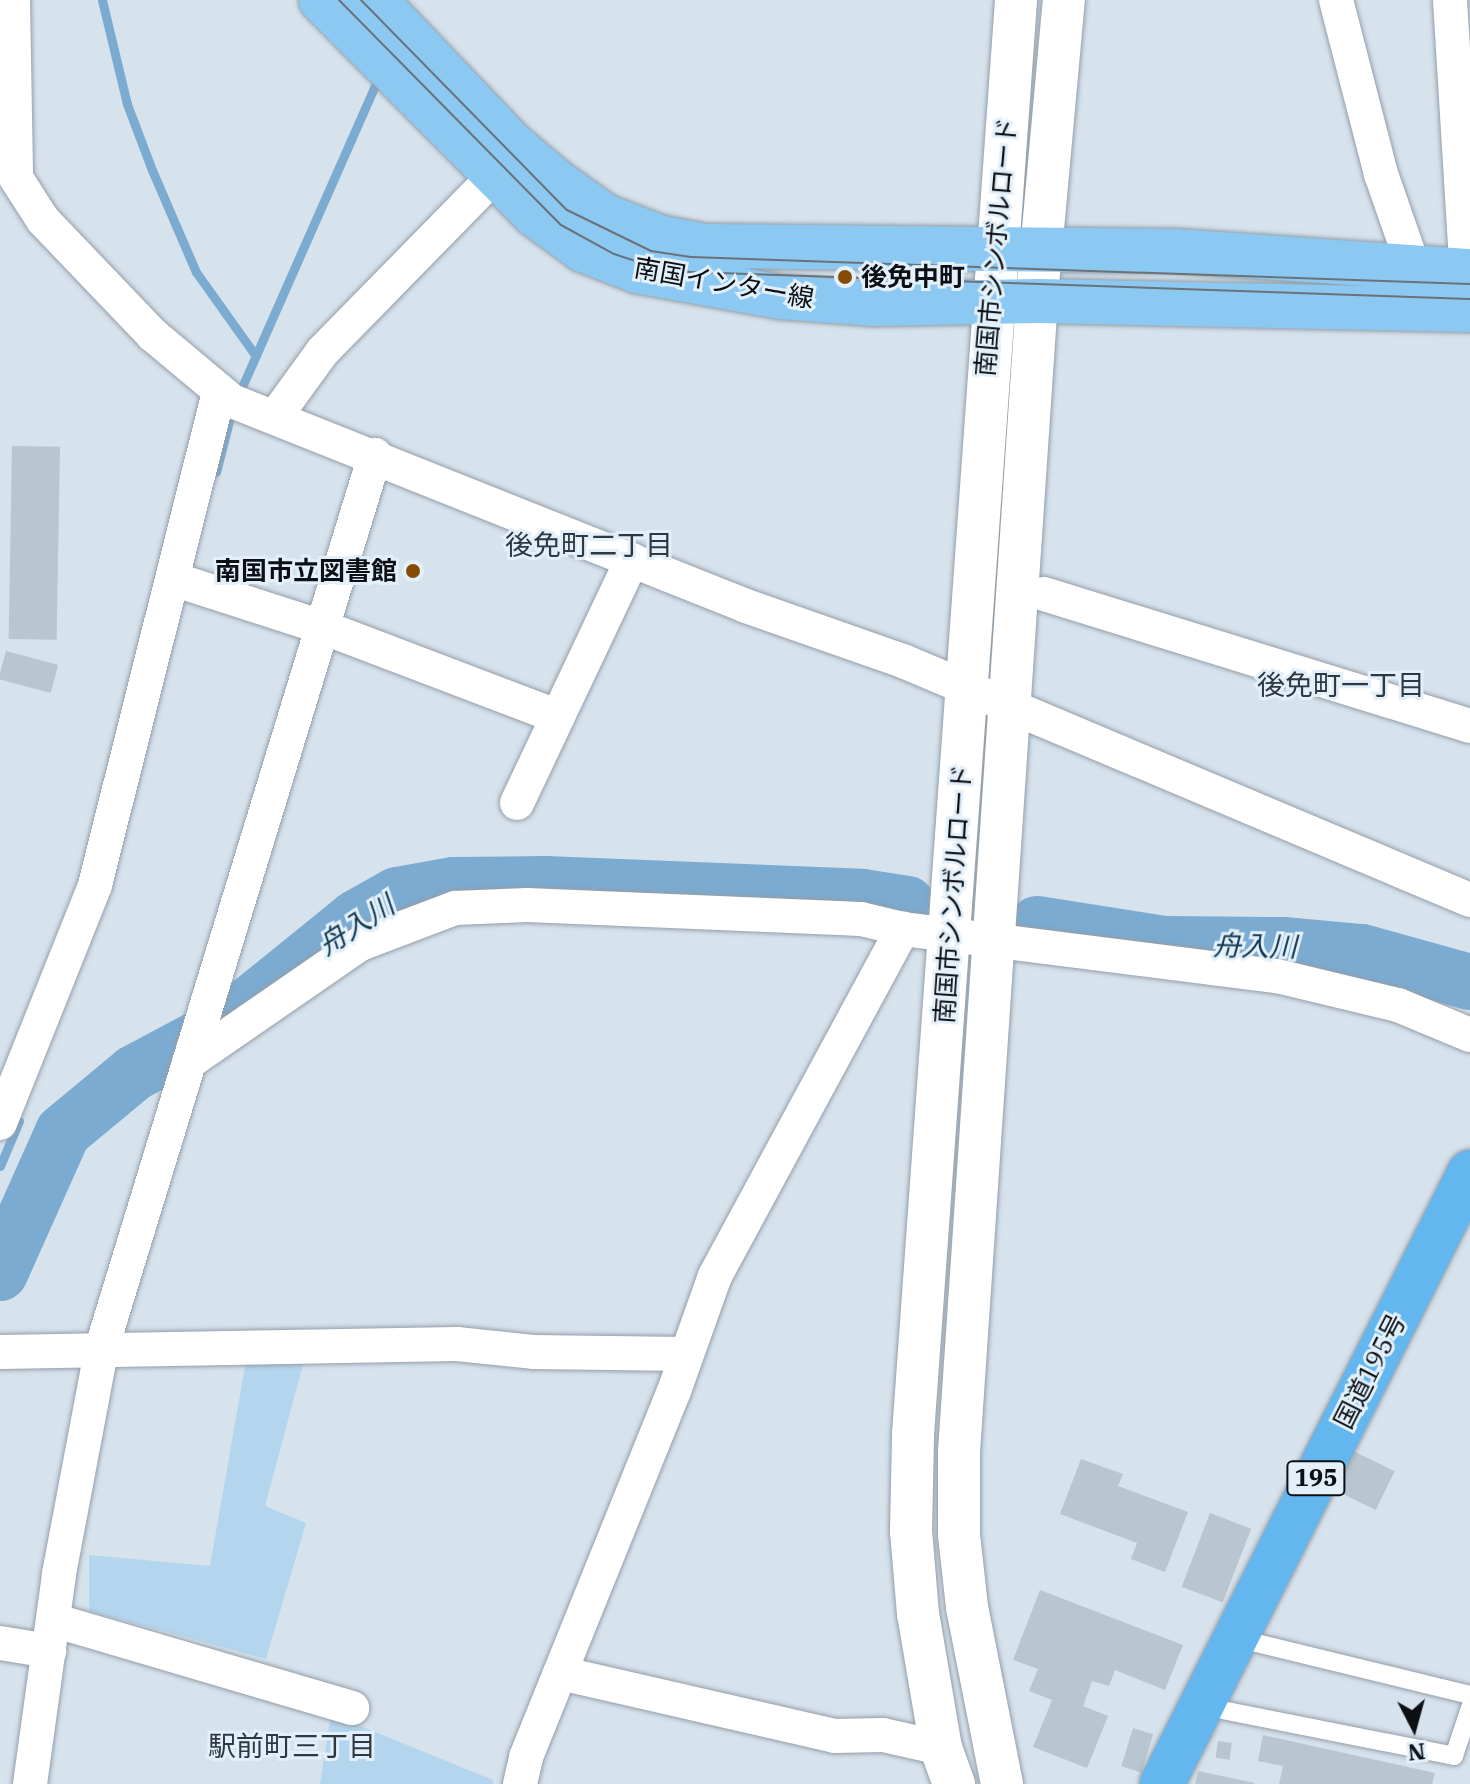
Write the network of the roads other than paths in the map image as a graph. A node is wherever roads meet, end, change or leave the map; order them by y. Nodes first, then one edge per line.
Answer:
1 (13, 0) edge
2 (321, 0) edge
3 (375, 0) edge
4 (1016, 0) edge
5 (1064, 0) edge
6 (1336, 0) edge
7 (1450, 0) edge
8 (506, 163) junction
9 (8, 182) edge
10 (995, 249) junction
11 (1040, 250) junction
12 (1453, 290) edge
13 (994, 301) junction
14 (1037, 301) junction
15 (219, 392) junction
16 (275, 417) junction
17 (375, 455) junction
18 (632, 560) junction
19 (173, 579) junction
20 (1044, 594) dead end
21 (322, 627) junction
22 (968, 687) junction
23 (1012, 706) junction
24 (556, 716) junction
25 (1470, 726) edge
26 (517, 803) dead end
27 (1470, 900) edge
28 (903, 929) junction
29 (951, 935) junction
30 (996, 941) junction
31 (1470, 1035) edge
32 (191, 1057) junction
33 (0, 1123) edge
34 (1470, 1172) edge
35 (102, 1347) junction
36 (0, 1352) edge
37 (685, 1354) junction
38 (51, 1636) junction
39 (1236, 1638) junction
40 (0, 1643) edge
41 (560, 1673) junction
42 (1470, 1695) edge
43 (1202, 1706) junction
44 (352, 1708) dead end
45 (1470, 1708) edge
46 (948, 1766) edge
47 (30, 1784) edge
48 (520, 1784) edge
49 (1002, 1784) edge
50 (1162, 1784) edge

1 - 9 street
2 - 8 main road, 南国インター線
3 - 8 main road, 南国インター線
4 - 10 street, 南国市シンボルロード
5 - 11 street, 南国市シンボルロード
6 - 12 street
7 - 12 street
8 - 10 main road, 南国インター線
8 - 13 main road, 南国インター線
8 - 16 street
9 - 15 street
10 - 11 main road, 南国インター線
10 - 13 street, 南国市シンボルロード
11 - 12 main road, 南国インター線
11 - 14 street, 南国市シンボルロード
12 - 14 main road, 南国インター線
13 - 14 main road, 南国インター線
13 - 22 street, 南国市シンボルロード
14 - 23 street, 南国市シンボルロード
15 - 16 street
15 - 19 street
16 - 17 street
17 - 18 street
17 - 21 street
18 - 22 street
18 - 24 street
19 - 21 street
19 - 33 street
20 - 25 street
21 - 24 street
21 - 32 street
22 - 23 street
22 - 29 street, 南国市シンボルロード
23 - 27 street
23 - 30 street, 南国市シンボルロード
24 - 26 street
28 - 29 street
28 - 32 street
28 - 37 street
29 - 30 street
29 - 46 street, 南国市シンボルロード
30 - 31 street
30 - 49 street, 南国市シンボルロード
32 - 35 street
34 - 39 highway, 国道195号 / 195
35 - 36 street
35 - 37 street
35 - 38 street
37 - 41 street
38 - 40 street
38 - 44 street
38 - 47 street
39 - 42 lane
39 - 43 highway, 国道195号 / 195
41 - 46 street
41 - 48 street
43 - 45 lane
43 - 50 highway, 国道195号 / 195

